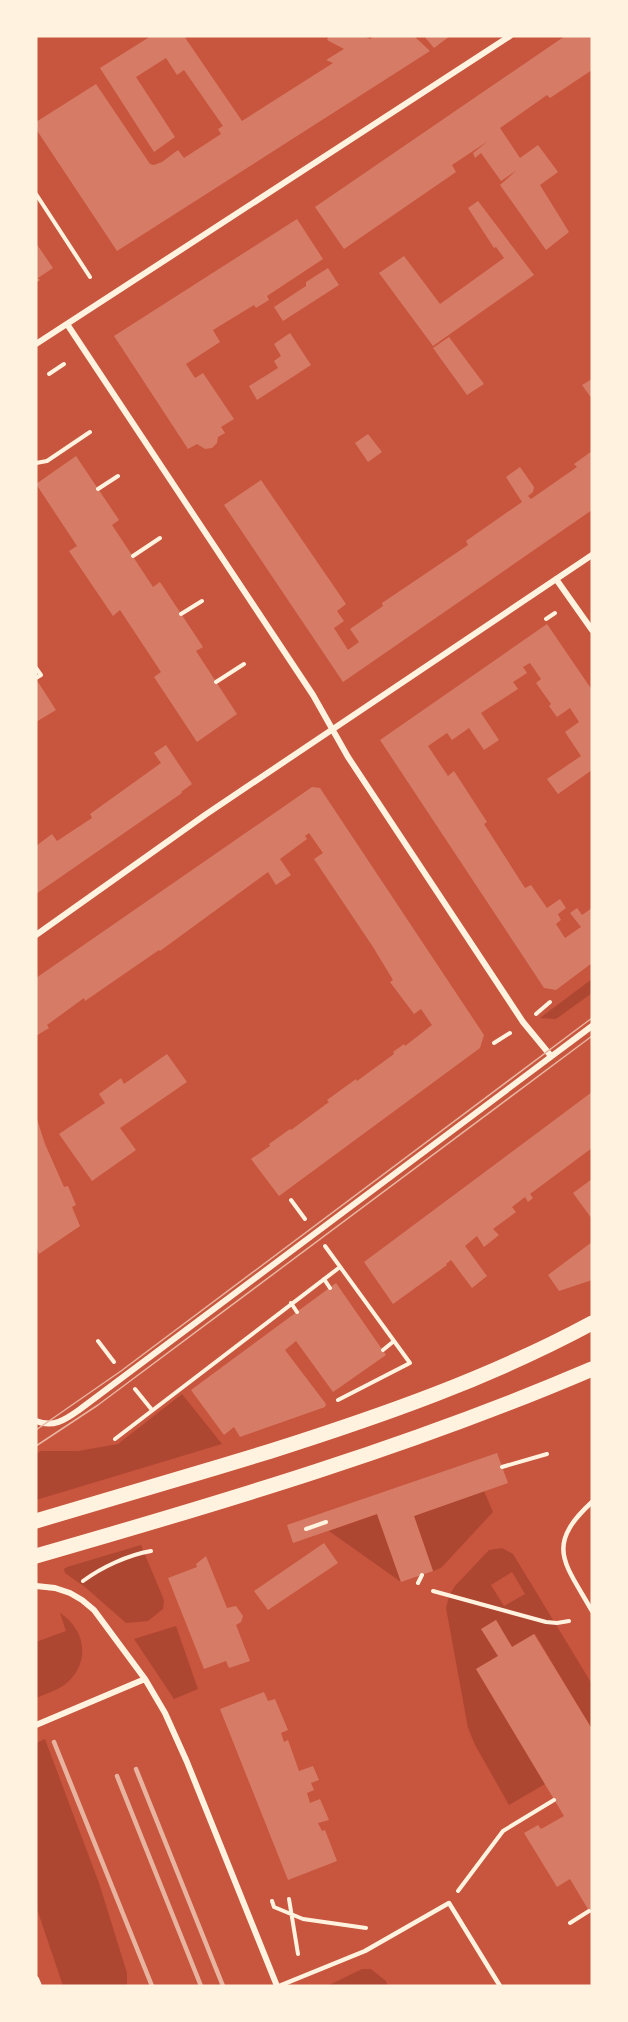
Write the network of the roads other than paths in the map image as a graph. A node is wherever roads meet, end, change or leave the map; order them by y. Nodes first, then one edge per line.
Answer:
1 (510, 36) edge
2 (67, 324) junction
3 (36, 344) edge
4 (592, 555) edge
5 (556, 579) junction
6 (592, 630) edge
7 (333, 730) junction
8 (36, 935) edge
9 (592, 1026) edge
10 (551, 1056) junction
11 (592, 1323) edge
12 (592, 1369) edge
13 (36, 1421) edge
14 (592, 1502) edge
15 (36, 1521) edge
16 (36, 1556) edge
17 (36, 1586) edge
18 (592, 1611) edge
19 (145, 1679) junction
20 (36, 1725) edge
21 (36, 1979) edge
22 (39, 1986) edge
23 (278, 1986) edge
24 (500, 1986) edge

1 - 2 street
2 - 3 street
2 - 7 street
4 - 5 street
5 - 6 street
5 - 7 street
7 - 8 street
7 - 10 street
9 - 10 street
10 - 13 street
11 - 15 main road
12 - 16 main road
14 - 18 lane
17 - 19 street
19 - 20 street
19 - 23 street
21 - 22 street
23 - 24 lane

